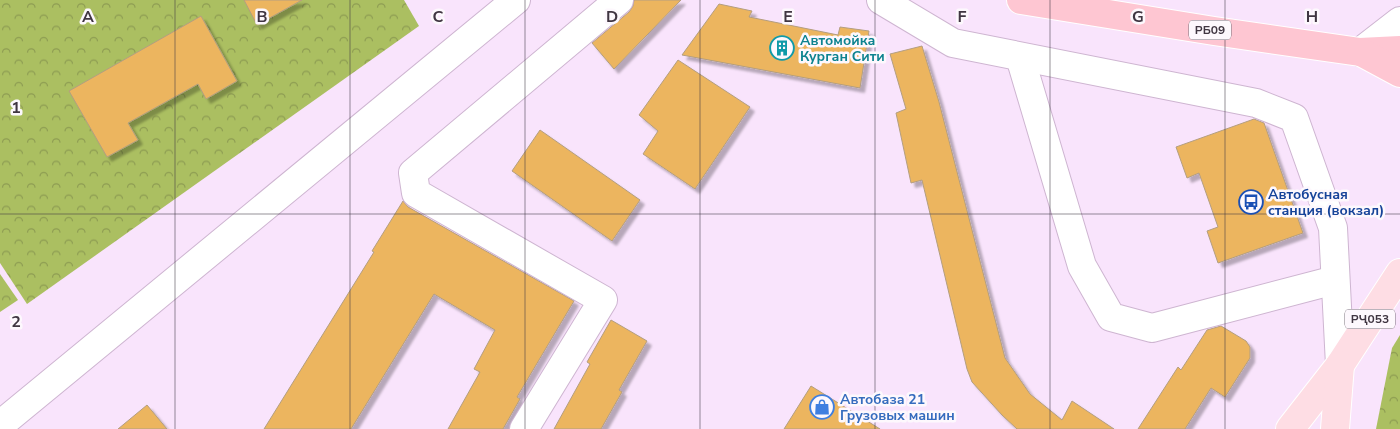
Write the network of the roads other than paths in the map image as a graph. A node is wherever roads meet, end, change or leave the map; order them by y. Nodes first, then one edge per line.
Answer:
1 (516, 0) edge
2 (619, 0) edge
3 (881, 0) edge
4 (1021, 0) edge
5 (1400, 21) edge
6 (1400, 50) edge
7 (1360, 52) junction
8 (1020, 57) junction
9 (1400, 73) edge
10 (1400, 273) edge
11 (1335, 280) junction
12 (1340, 365) junction
13 (0, 425) edge
14 (524, 429) edge
15 (1290, 429) edge
16 (1335, 429) edge

1 - 13 lane
2 - 14 lane
3 - 8 lane
4 - 7 highway, РБ09
5 - 7 lane
6 - 7 highway, РБ09
7 - 9 highway
8 - 11 lane
8 - 11 lane
10 - 12 main road, РҶ053
11 - 12 lane
12 - 15 main road
12 - 16 main road, РҶ053

